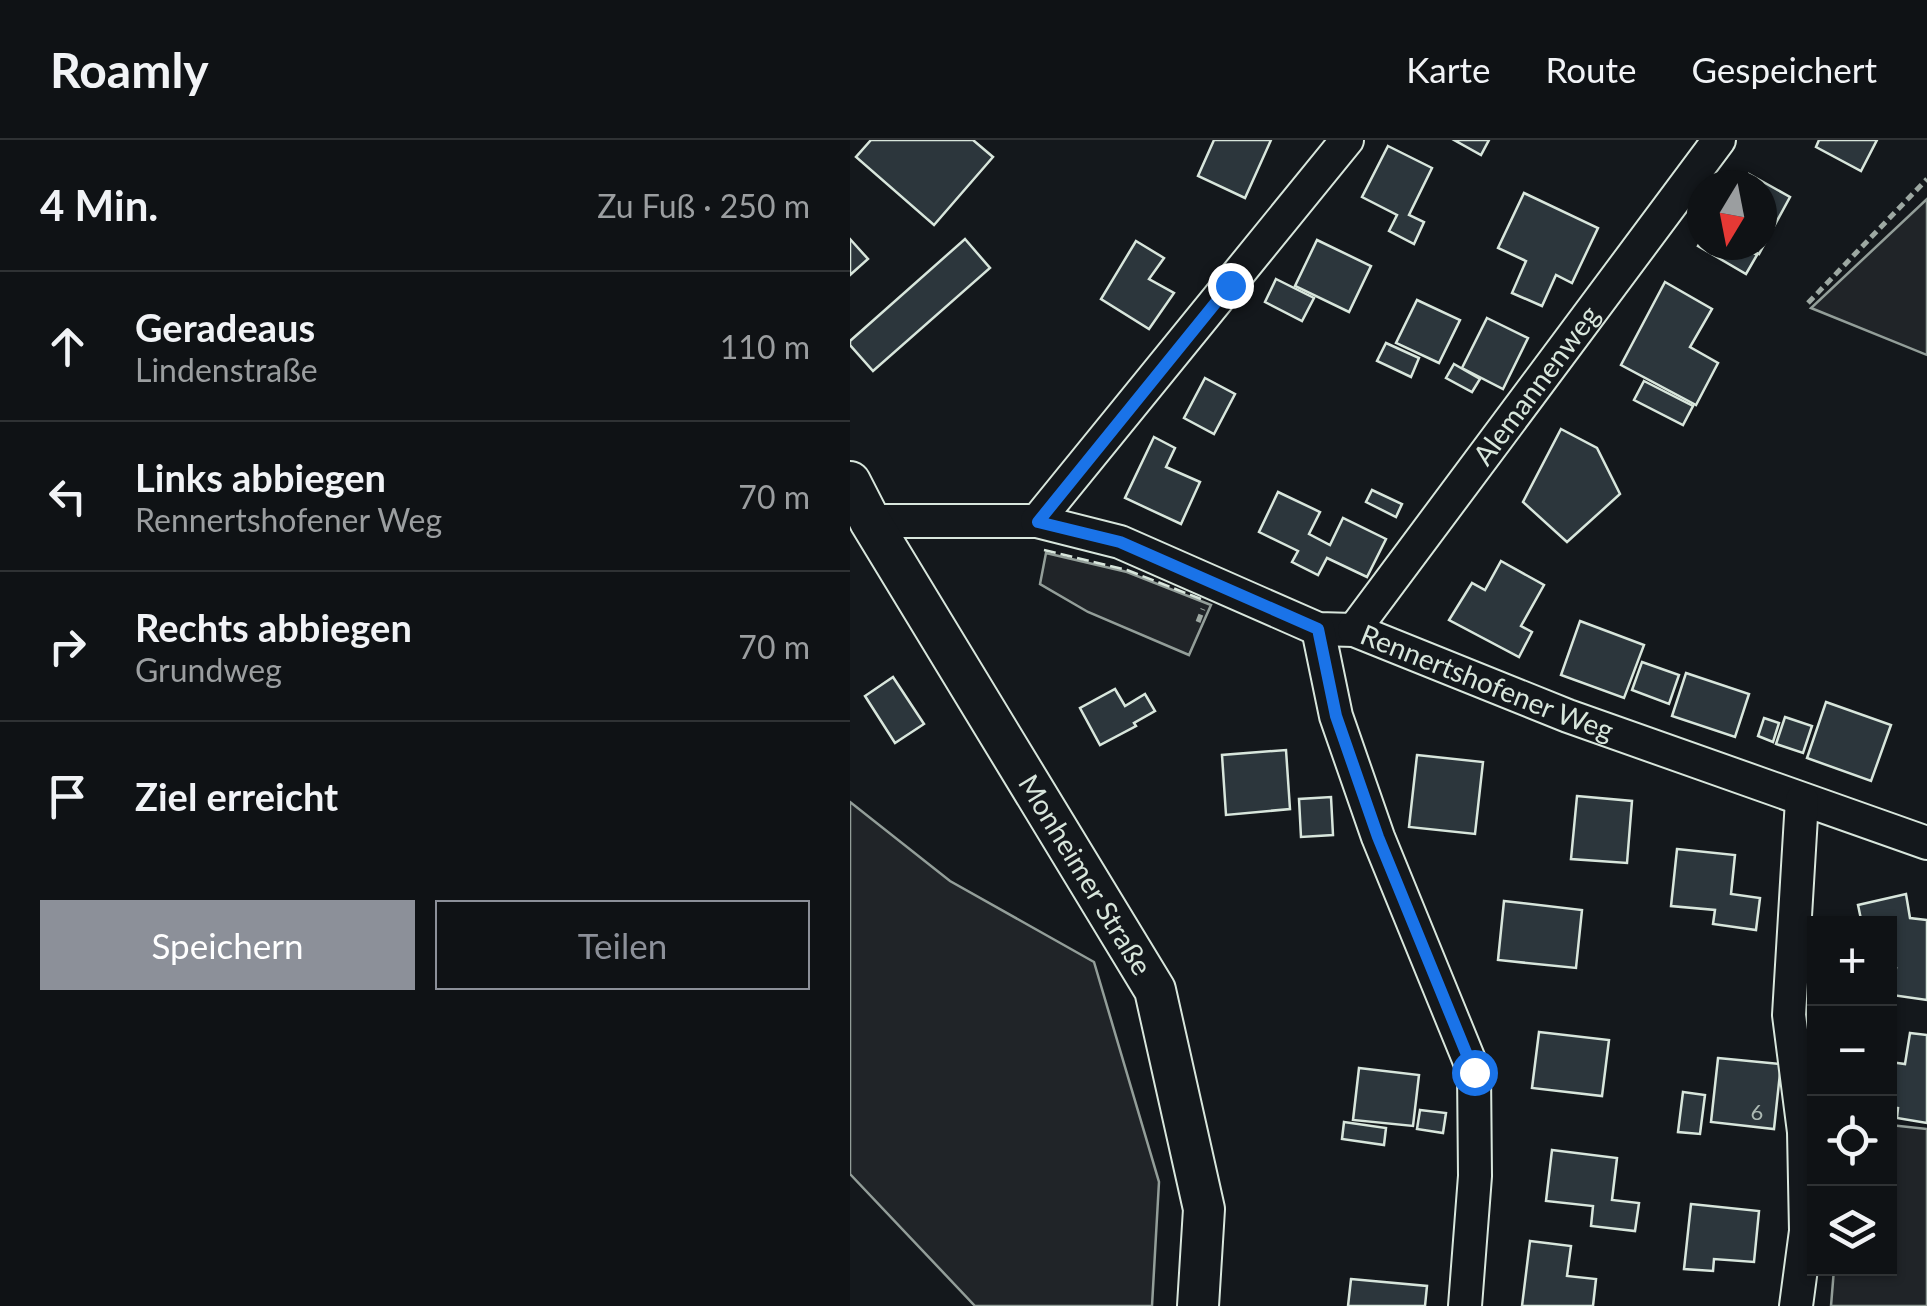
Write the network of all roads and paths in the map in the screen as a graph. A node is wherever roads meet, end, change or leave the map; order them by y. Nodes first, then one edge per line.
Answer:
1 (1347, 140) edge
2 (1719, 140) edge
3 (1927, 179) edge
4 (1808, 303) dead end
5 (850, 482) edge
6 (870, 522) junction
7 (1038, 522) junction
8 (1318, 629) junction
9 (1354, 630) junction
10 (1802, 800) junction
11 (1927, 843) edge
12 (1198, 1306) edge
13 (1465, 1306) edge
14 (1796, 1306) edge

1 - 7 street
2 - 9 street, Alemannenweg
3 - 4 path
5 - 6 main road, Monheimer Straße
6 - 7 street, Rennertshofener Weg
6 - 12 main road, Monheimer Straße
7 - 8 street, Rennertshofener Weg
8 - 9 street, Rennertshofener Weg
8 - 13 street
9 - 10 street, Rennertshofener Weg
10 - 11 street, Rennertshofener Weg
10 - 14 street

